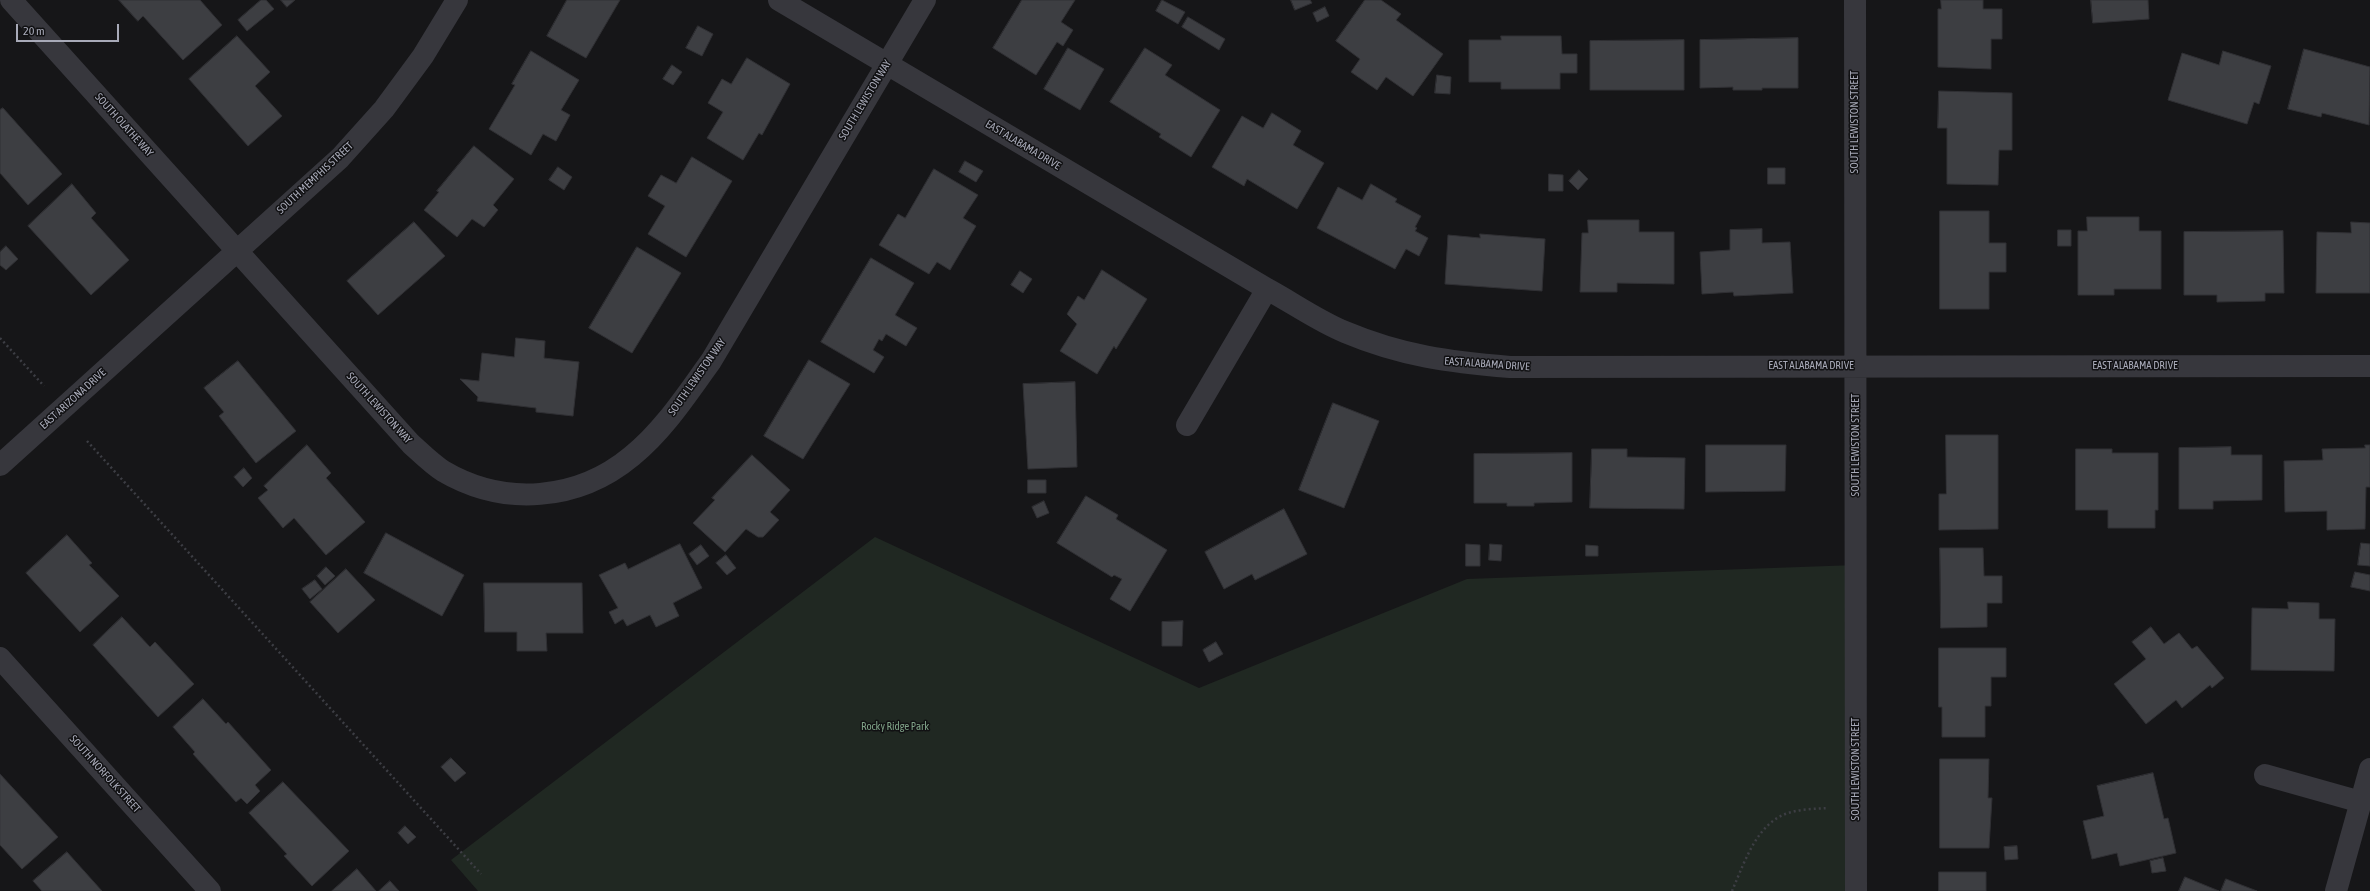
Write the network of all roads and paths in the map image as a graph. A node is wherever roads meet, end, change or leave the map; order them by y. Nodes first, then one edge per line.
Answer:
1 (11, 0) edge
2 (457, 0) edge
3 (779, 0) edge
4 (925, 0) edge
5 (1855, 0) edge
6 (887, 64) junction
7 (237, 251) junction
8 (1267, 289) junction
9 (146, 333) joint
10 (0, 338) edge
11 (1856, 366) junction
12 (2370, 366) edge
13 (44, 386) dead end
14 (1187, 425) dead end
15 (87, 441) dead end
16 (0, 465) edge
17 (0, 658) edge
18 (2370, 769) edge
19 (2265, 775) dead end
20 (2361, 802) junction
21 (1828, 808) dead end
22 (481, 874) dead end
23 (210, 891) edge
24 (1732, 891) edge
25 (1856, 891) edge
26 (2336, 891) edge

1 - 7 street, SOUTH OLATHE WAY
2 - 7 street, SOUTH MEMPHIS STREET
3 - 6 street, EAST ALABAMA DRIVE
4 - 6 street, SOUTH LEWISTON WAY
5 - 11 street, SOUTH LEWISTON STREET
6 - 7 street, SOUTH LEWISTON WAY
6 - 8 street, EAST ALABAMA DRIVE
7 - 9 street, SOUTH MEMPHIS STREET
8 - 11 street, EAST ALABAMA DRIVE
8 - 14 street
9 - 16 street, EAST ARIZONA DRIVE
10 - 13 path
11 - 12 street, EAST ALABAMA DRIVE
11 - 25 street, SOUTH LEWISTON STREET
15 - 22 path
17 - 23 street, SOUTH NORFOLK STREET
18 - 20 street
19 - 20 street
20 - 26 street
21 - 24 path

